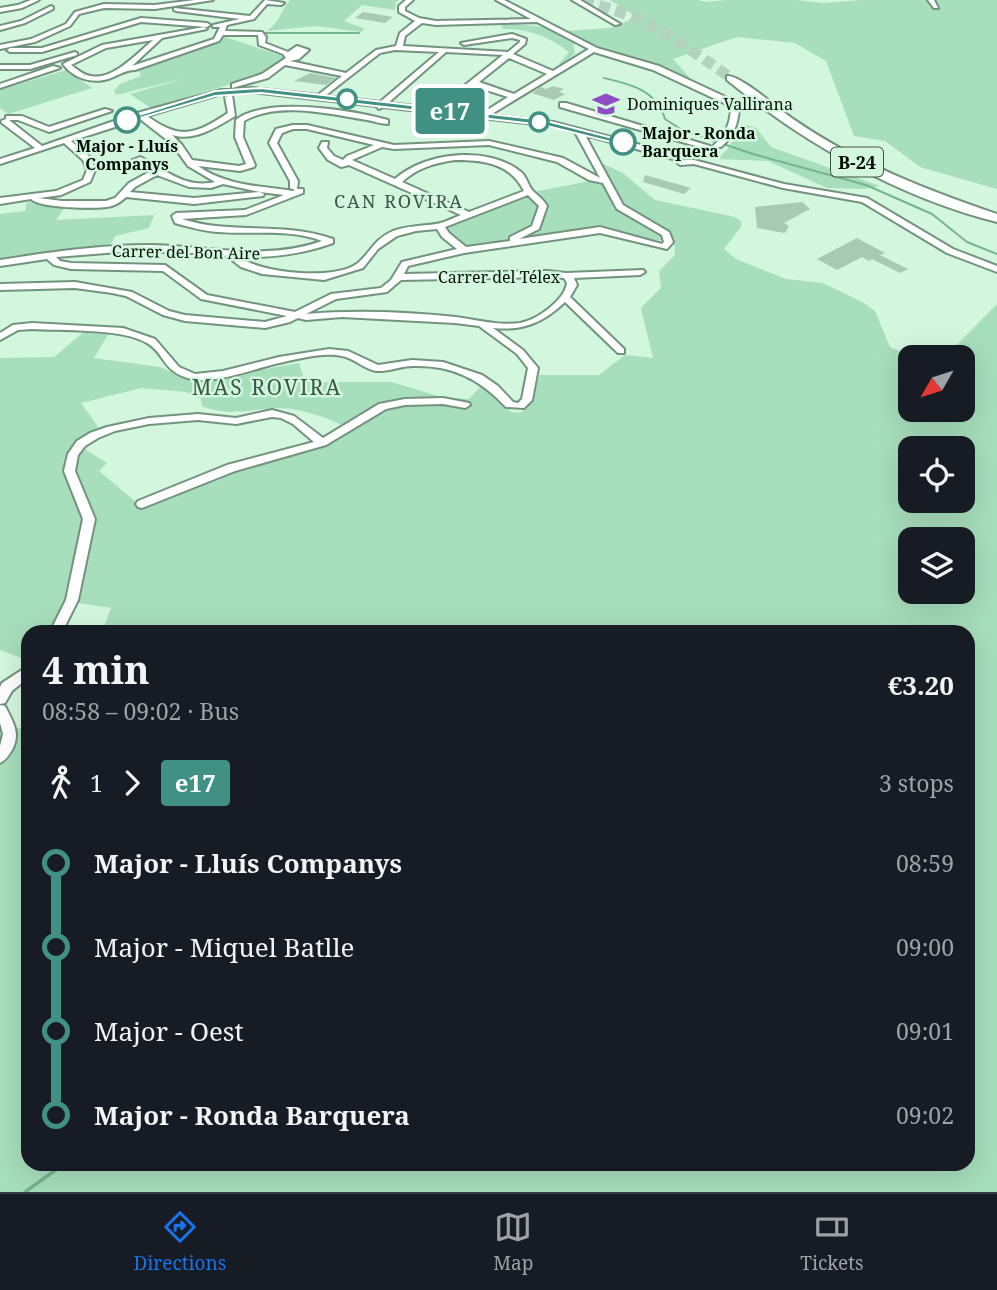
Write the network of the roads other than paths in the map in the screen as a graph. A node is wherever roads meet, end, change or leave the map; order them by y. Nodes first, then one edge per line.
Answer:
1 (36, 0) edge
2 (210, 0) edge
3 (410, 0) edge
4 (499, 0) edge
5 (575, 0) edge
6 (281, 3) dead end
7 (155, 7) junction
8 (51, 8) dead end
9 (0, 10) edge
10 (252, 18) junction
11 (420, 21) junction
12 (539, 21) junction
13 (617, 24) dead end
14 (210, 26) junction
15 (0, 28) edge
16 (224, 29) junction
17 (160, 38) junction
18 (464, 43) dead end
19 (400, 47) junction
20 (0, 48) edge
21 (97, 48) junction
22 (443, 51) junction
23 (585, 51) junction
24 (510, 54) junction
25 (287, 57) junction
26 (0, 66) edge
27 (65, 66) junction
28 (124, 67) junction
29 (554, 74) junction
30 (348, 75) junction
31 (474, 83) junction
32 (0, 86) edge
33 (215, 93) junction
34 (321, 96) junction
35 (229, 97) dead end
36 (514, 97) junction
37 (380, 103) junction
38 (563, 105) dead end
39 (108, 111) dead end
40 (446, 111) junction
41 (232, 114) joint
42 (140, 115) junction
43 (484, 116) junction
44 (371, 118) junction
45 (3, 119) edge
46 (385, 122) dead end
47 (163, 131) junction
48 (583, 133) junction
49 (65, 140) junction
50 (325, 144) dead end
51 (382, 144) junction
52 (40, 148) junction
53 (707, 148) junction
54 (676, 157) joint
55 (693, 159) junction
56 (0, 162) edge
57 (189, 162) junction
58 (129, 163) dead end
59 (345, 164) junction
60 (155, 172) junction
61 (603, 181) junction
62 (222, 182) junction
63 (396, 183) junction
64 (291, 191) junction
65 (267, 192) junction
66 (529, 192) junction
67 (125, 194) junction
68 (28, 198) junction
69 (0, 201) edge
70 (997, 210) edge
71 (468, 215) junction
72 (997, 218) edge
73 (440, 226) junction
74 (536, 227) junction
75 (553, 237) junction
76 (500, 244) junction
77 (464, 250) junction
78 (232, 255) junction
79 (50, 256) junction
80 (0, 263) edge
81 (997, 270) edge
82 (640, 272) dead end
83 (566, 275) junction
84 (398, 277) junction
85 (0, 287) edge
86 (565, 297) junction
87 (297, 316) junction
88 (482, 324) junction
89 (0, 337) edge
90 (621, 351) dead end
91 (465, 405) dead end
92 (322, 443) junction
93 (142, 504) dead end
94 (60, 625) edge
95 (21, 676) edge
96 (0, 699) edge
97 (0, 710) edge
98 (2, 751) edge

1 - 9 street
2 - 7 street
3 - 11 street
4 - 12 street
5 - 13 street
6 - 10 street
7 - 10 street
7 - 20 street
8 - 15 street
10 - 16 street
11 - 12 street
11 - 19 street
12 - 23 street
14 - 16 street
14 - 17 street
14 - 20 street
16 - 25 street
16 - 28 street
17 - 21 street
17 - 28 street
18 - 24 street
19 - 22 street
19 - 30 street
21 - 26 street
21 - 27 street
22 - 24 street
22 - 37 street
23 - 29 street
23 - 53 street
24 - 29 street
24 - 31 street
25 - 30 street
25 - 33 street
27 - 28 street
27 - 32 street
29 - 36 street
30 - 34 street
31 - 36 street
31 - 40 street
33 - 34 street
33 - 42 street
34 - 37 street
35 - 41 street
36 - 43 street
37 - 40 street
37 - 44 street
38 - 53 street
39 - 45 street
40 - 43 street
41 - 47 street
42 - 47 street
42 - 49 street
43 - 48 street
44 - 46 street
44 - 57 street
45 - 52 street
47 - 57 street
48 - 54 street
48 - 61 street
49 - 52 street
49 - 68 street
50 - 59 street
51 - 59 street
51 - 61 street
51 - 64 street
52 - 56 street
53 - 55 street
54 - 55 street
55 - 81 street
57 - 62 street
58 - 60 street
59 - 63 street
60 - 62 street
60 - 67 street
61 - 75 street
62 - 65 street
63 - 66 street
63 - 71 street
64 - 65 street
64 - 78 street, Carrer del Bon Aire
65 - 67 street
66 - 71 street
66 - 74 street
67 - 68 street
68 - 69 street
70 - 72 highway, B-24
71 - 73 street
73 - 77 street
73 - 78 street
74 - 75 street
74 - 76 street
75 - 76 street
76 - 77 street
77 - 84 street
78 - 79 street, Carrer del Bon Aire
79 - 80 street, Carrer del Bon Aire
79 - 87 street
82 - 83 street
83 - 84 street, Carrer del Télex
83 - 86 street, Carrer del Télex
84 - 87 street
85 - 87 street
86 - 88 street, Carrer del Télex
86 - 90 street
87 - 88 street, Carrer del Télex
88 - 89 street
91 - 92 street
92 - 93 street
92 - 94 street
95 - 96 street
97 - 98 street

